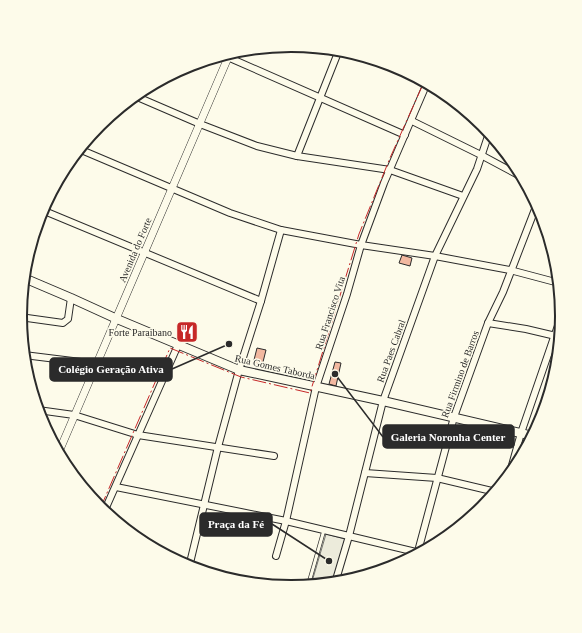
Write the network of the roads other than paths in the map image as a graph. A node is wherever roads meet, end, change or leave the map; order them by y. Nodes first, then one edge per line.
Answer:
1 (336, 57) edge
2 (235, 59) edge
3 (225, 61) edge
4 (425, 89) edge
5 (320, 98) junction
6 (141, 99) edge
7 (412, 121) junction
8 (200, 124) junction
9 (405, 135) junction
10 (487, 140) edge
11 (85, 152) edge
12 (481, 155) junction
13 (297, 156) junction
14 (390, 170) junction
15 (512, 172) edge
16 (172, 188) junction
17 (463, 196) junction
18 (534, 212) edge
19 (48, 213) edge
20 (281, 230) junction
21 (361, 245) junction
22 (144, 253) junction
23 (435, 256) junction
24 (510, 270) junction
25 (29, 280) edge
26 (553, 281) edge
27 (71, 298) junction
28 (261, 301) junction
29 (27, 318) edge
30 (115, 318) junction
31 (488, 323) junction
32 (554, 335) edge
33 (178, 345) junction
34 (553, 346) edge
35 (30, 356) edge
36 (97, 364) junction
37 (239, 370) junction
38 (316, 387) junction
39 (383, 401) junction
40 (44, 411) edge
41 (74, 415) junction
42 (454, 417) junction
43 (521, 433) junction
44 (138, 435) junction
45 (527, 435) edge
46 (61, 446) edge
47 (218, 447) junction
48 (274, 456) dead end
49 (514, 459) edge
50 (365, 473) junction
51 (437, 478) junction
52 (116, 487) junction
53 (489, 490) edge
54 (107, 506) edge
55 (204, 506) junction
56 (286, 521) junction
57 (324, 530) junction
58 (349, 536) junction
59 (420, 547) edge
60 (410, 552) edge
61 (276, 556) dead end
62 (191, 560) edge
63 (337, 576) edge
64 (310, 580) edge

1 - 5 street
2 - 5 street
3 - 8 street, Avenida do Forte
4 - 7 street, Rua Francisco Vita
5 - 9 street
5 - 13 street
6 - 8 street
7 - 9 street, Rua Francisco Vita
7 - 12 street
8 - 13 street
8 - 16 street, Avenida do Forte
9 - 14 street, Rua Francisco Vita
10 - 12 street, Rua Paes Cabral
11 - 16 street
12 - 15 street
12 - 17 street, Rua Paes Cabral
13 - 14 street
14 - 17 street
14 - 21 street, Rua Francisco Vita
16 - 20 street
16 - 22 street, Avenida do Forte
17 - 23 street, Rua Paes Cabral
18 - 24 street, Rua Firmino de Barros
19 - 22 street
20 - 21 street
20 - 28 street
21 - 23 street
21 - 38 street, Rua Francisco Vita
22 - 28 street
22 - 30 street, Avenida do Forte
23 - 24 street
23 - 39 street, Rua Paes Cabral
24 - 26 street
24 - 31 street, Rua Firmino de Barros
25 - 27 main road, Rua Gomes Taborda
27 - 29 street
27 - 30 main road, Rua Gomes Taborda
28 - 37 street
30 - 33 main road, Rua Gomes Taborda
30 - 36 street, Avenida do Forte
31 - 32 street
31 - 42 street, Rua Firmino de Barros
33 - 37 main road, Rua Gomes Taborda
33 - 44 street
34 - 43 street
35 - 36 street
36 - 41 street, Avenida do Forte
37 - 38 main road, Rua Gomes Taborda
37 - 47 street
38 - 39 main road, Rua Gomes Taborda
38 - 56 street, Rua Francisco Vita
39 - 42 main road, Rua Gomes Taborda
39 - 50 street, Rua Paes Cabral
40 - 41 street
41 - 44 street
41 - 46 street, Avenida do Forte
42 - 43 main road, Rua Gomes Taborda
42 - 51 street, Rua Firmino de Barros
43 - 45 main road, Rua Gomes Taborda
43 - 49 street
44 - 47 street
44 - 52 street
47 - 48 street
47 - 55 street
50 - 51 street
50 - 58 street, Rua Paes Cabral
51 - 53 street
51 - 59 street, Rua Firmino de Barros
52 - 54 street
52 - 55 street
55 - 56 street
55 - 62 street
56 - 57 street
56 - 61 street, Rua Francisco Vita
57 - 58 street
57 - 64 lane
58 - 60 street
58 - 63 street, Rua Paes Cabral

